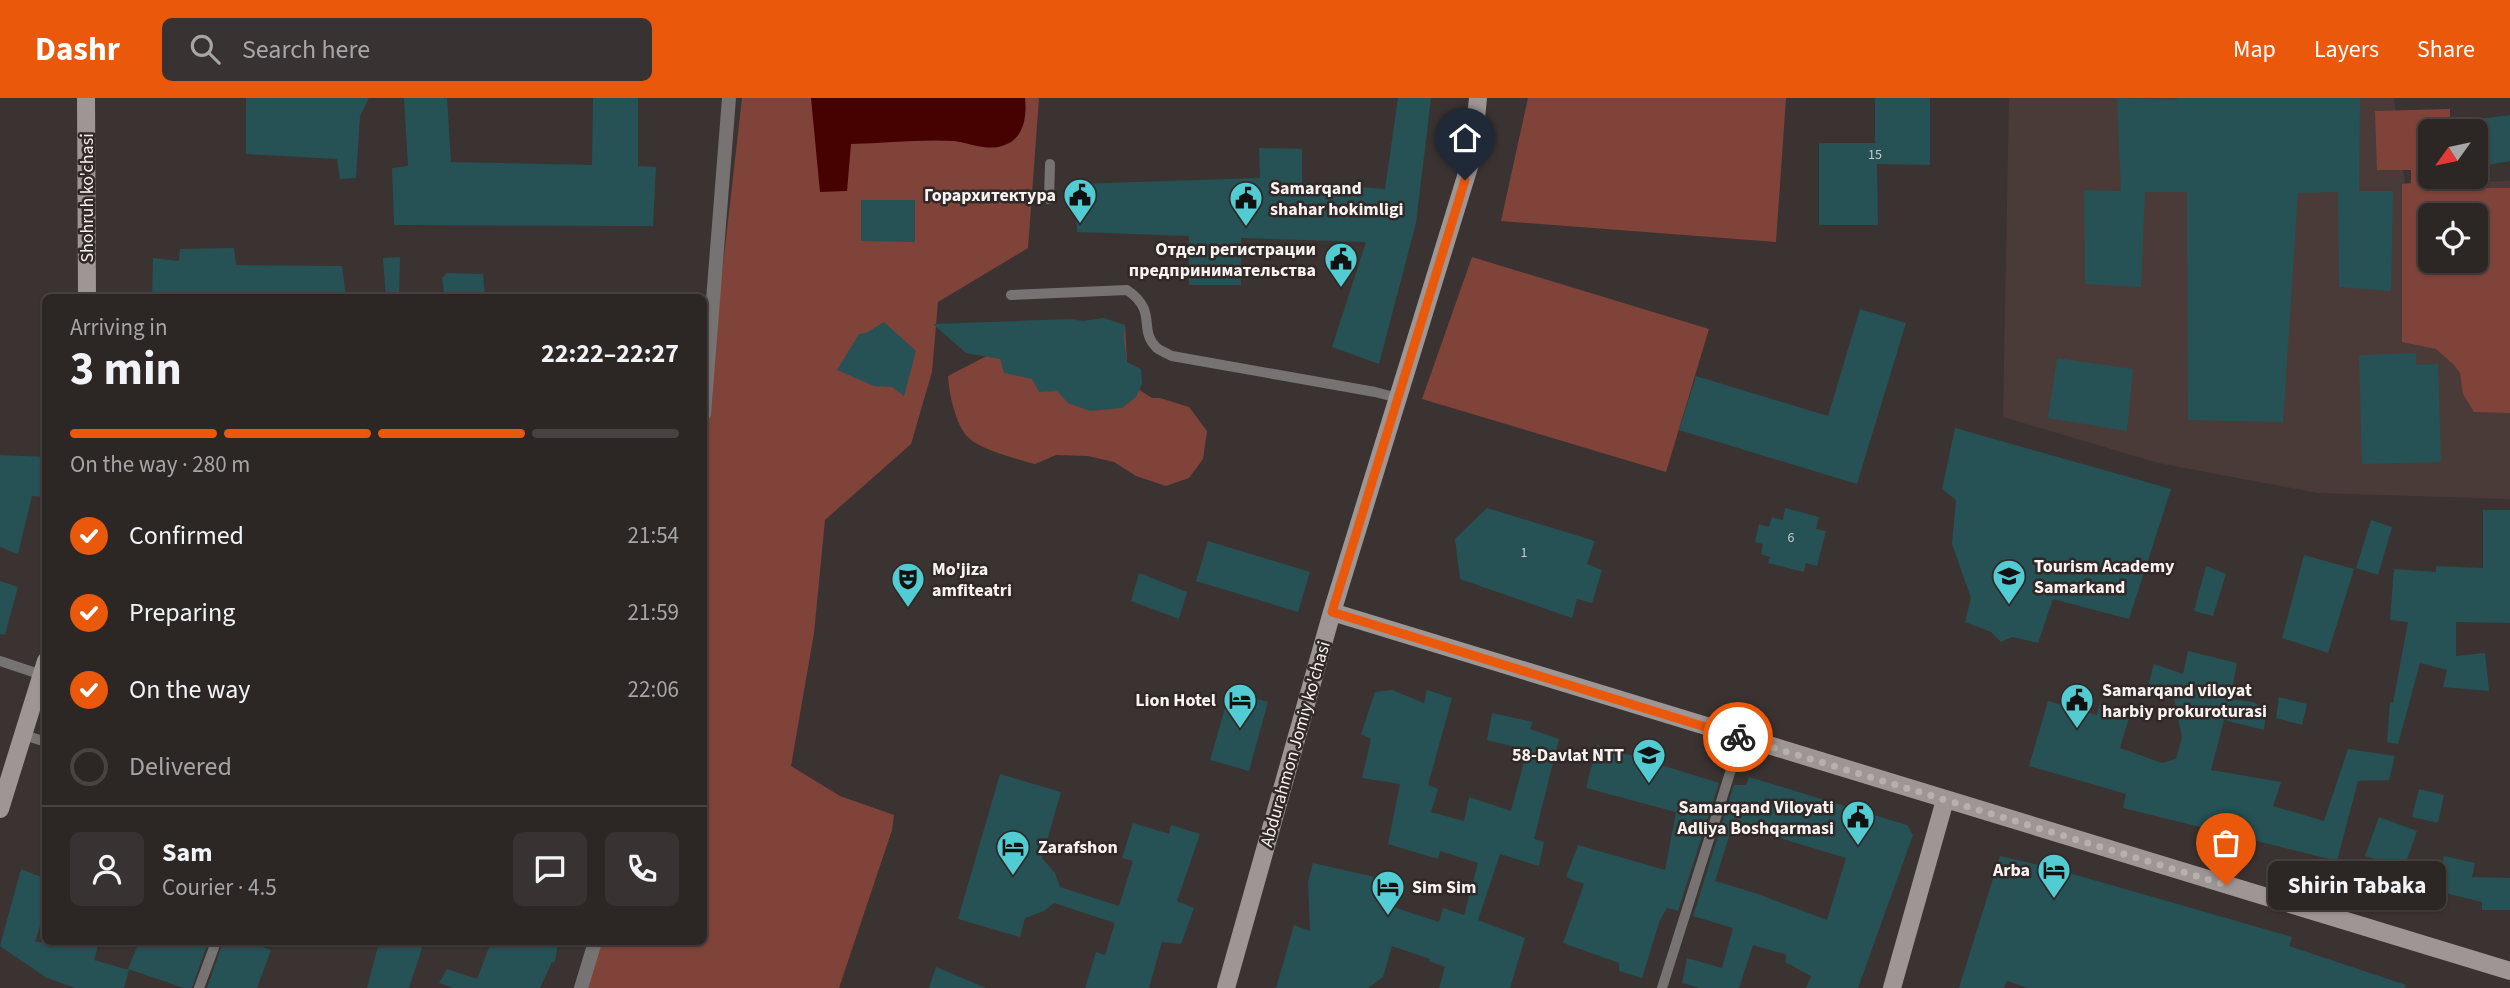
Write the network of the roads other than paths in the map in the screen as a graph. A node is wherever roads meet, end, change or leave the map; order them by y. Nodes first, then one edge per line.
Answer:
1 (86, 98) edge
2 (729, 98) edge
3 (1478, 98) edge
4 (1050, 164) dead end
5 (1049, 199) dead end
6 (87, 294) edge
7 (1011, 295) dead end
8 (707, 376) edge
9 (1398, 398) junction
10 (1332, 612) junction
11 (0, 661) edge
12 (42, 668) edge
13 (42, 675) edge
14 (24, 735) junction
15 (1741, 738) junction
16 (42, 741) edge
17 (1945, 800) junction
18 (0, 809) edge
19 (215, 945) edge
20 (594, 945) edge
21 (2510, 971) edge
22 (199, 988) edge
23 (581, 988) edge
24 (1226, 988) edge
25 (1662, 988) edge
26 (1892, 988) edge

1 - 6 main road, Shohruh ko'chasi
2 - 8 street
3 - 9 main road, Abdurahmon Jomiy ko'chasi
4 - 5 lane
7 - 9 lane
9 - 10 main road, Abdurahmon Jomiy ko'chasi
10 - 15 main road
10 - 24 main road, Abdurahmon Jomiy ko'chasi
11 - 12 lane
13 - 14 main road
14 - 16 lane
14 - 18 main road
15 - 17 main road
15 - 25 lane
17 - 21 main road
17 - 26 main road
19 - 22 lane
20 - 23 street

